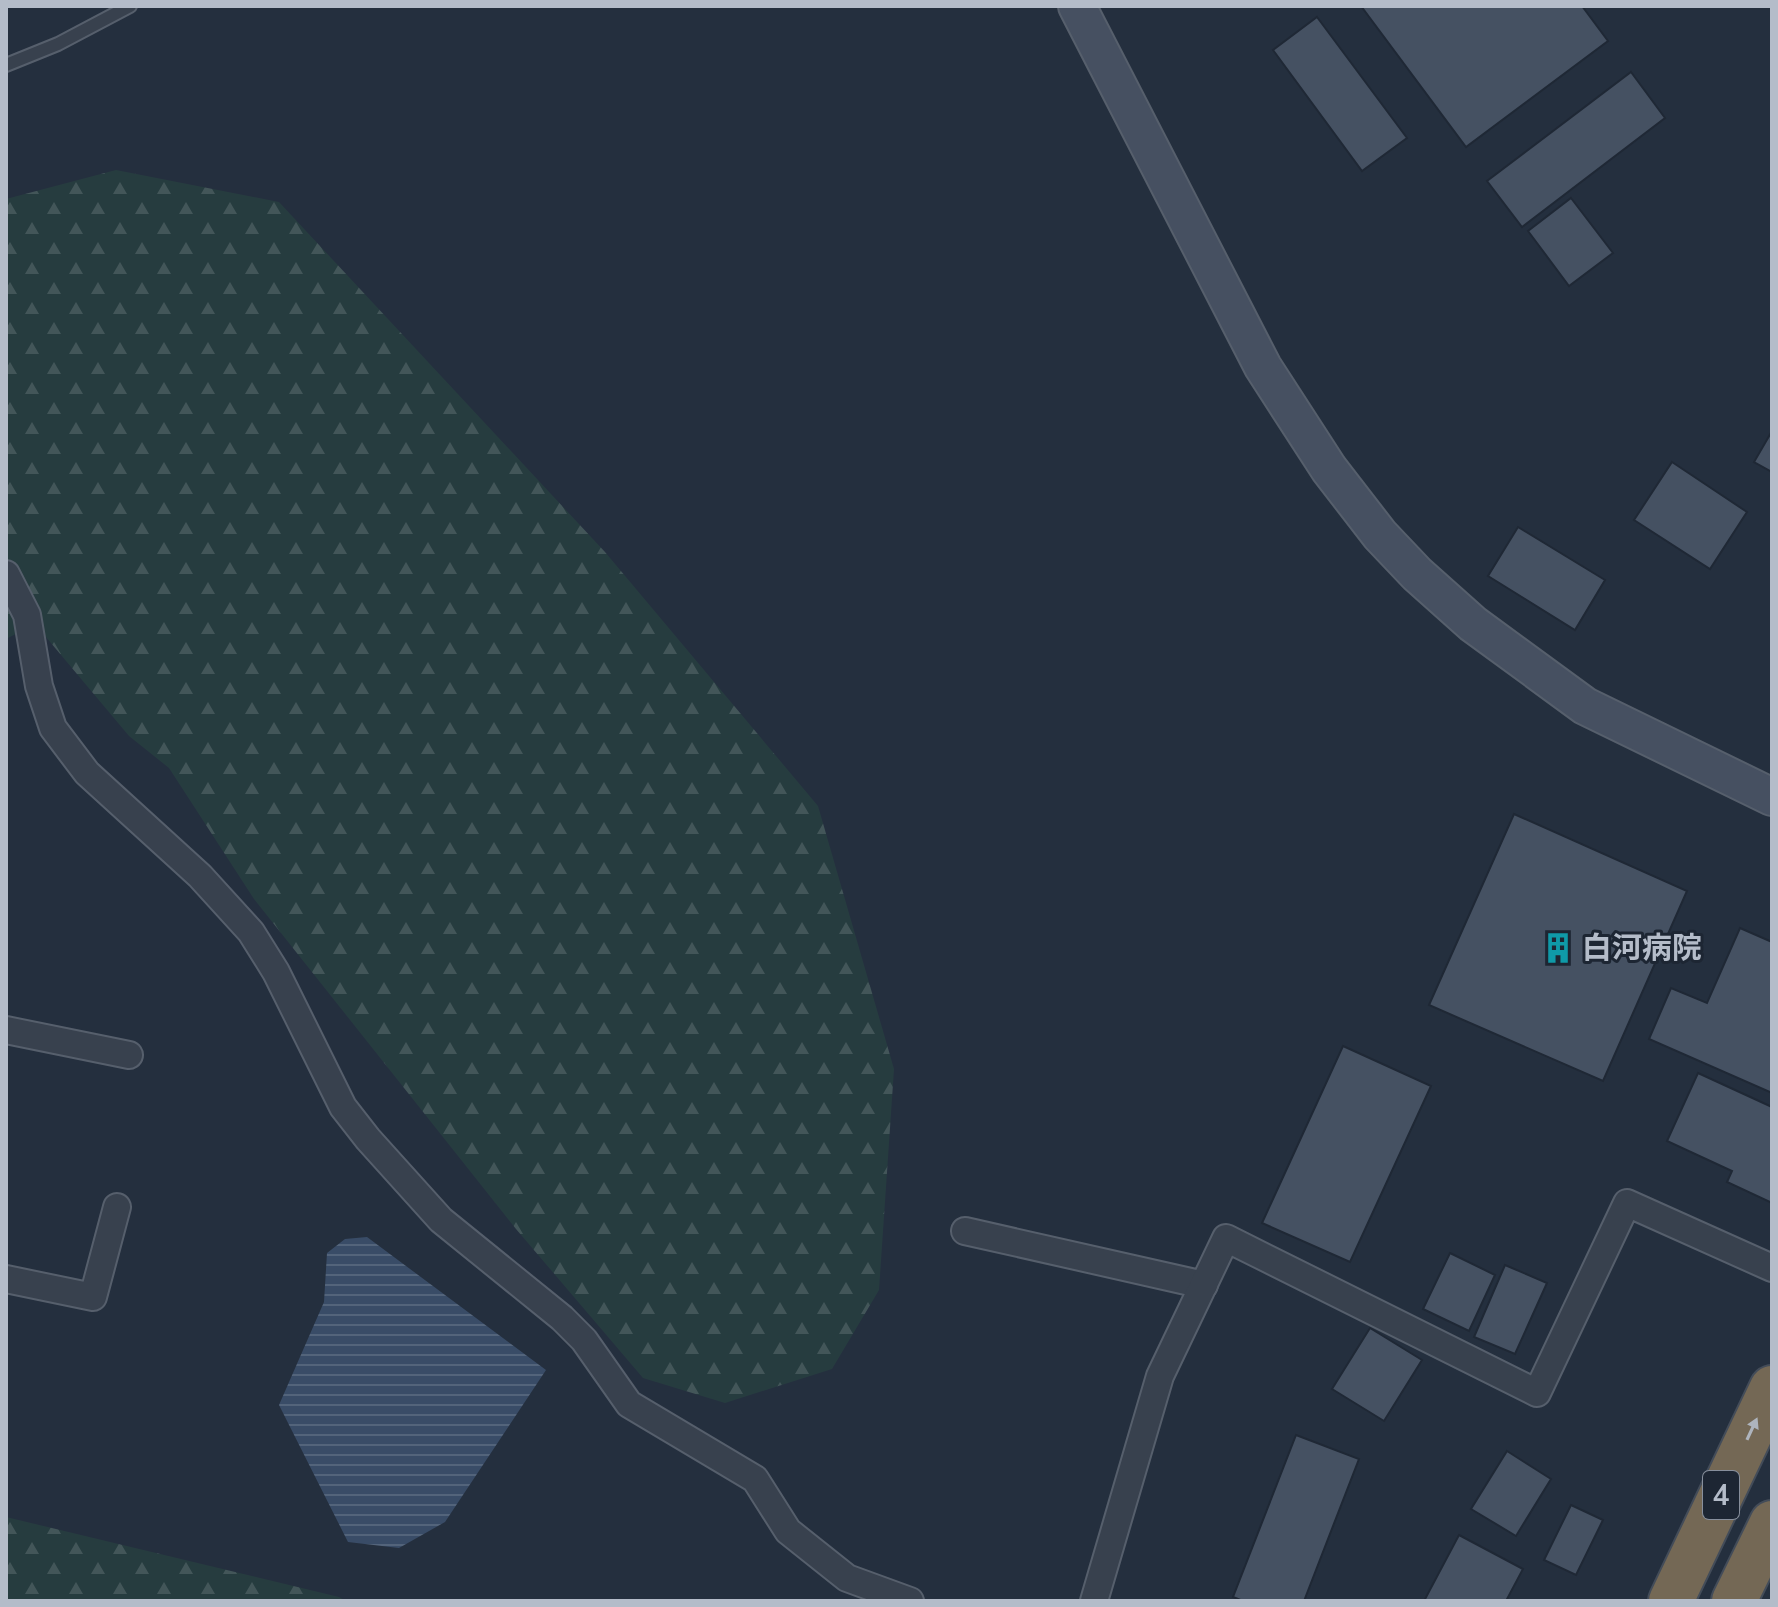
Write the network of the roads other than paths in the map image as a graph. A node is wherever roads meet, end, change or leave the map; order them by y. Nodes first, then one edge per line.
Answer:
1 (128, 6) edge
2 (1077, 6) edge
3 (6, 65) edge
4 (6, 574) edge
5 (1772, 797) edge
6 (6, 1030) edge
7 (129, 1055) dead end
8 (117, 1207) dead end
9 (965, 1231) dead end
10 (1772, 1268) edge
11 (6, 1279) edge
12 (1204, 1285) junction
13 (1772, 1388) edge
14 (1772, 1523) edge
15 (910, 1601) edge
16 (1094, 1601) edge
17 (1671, 1601) edge
18 (1734, 1601) edge

1 - 3 lane
2 - 5 street
4 - 15 street
6 - 7 street
8 - 11 street
9 - 12 street
10 - 12 street
12 - 16 street
17 -> 13 highway, 4
14 - 18 highway, 4

